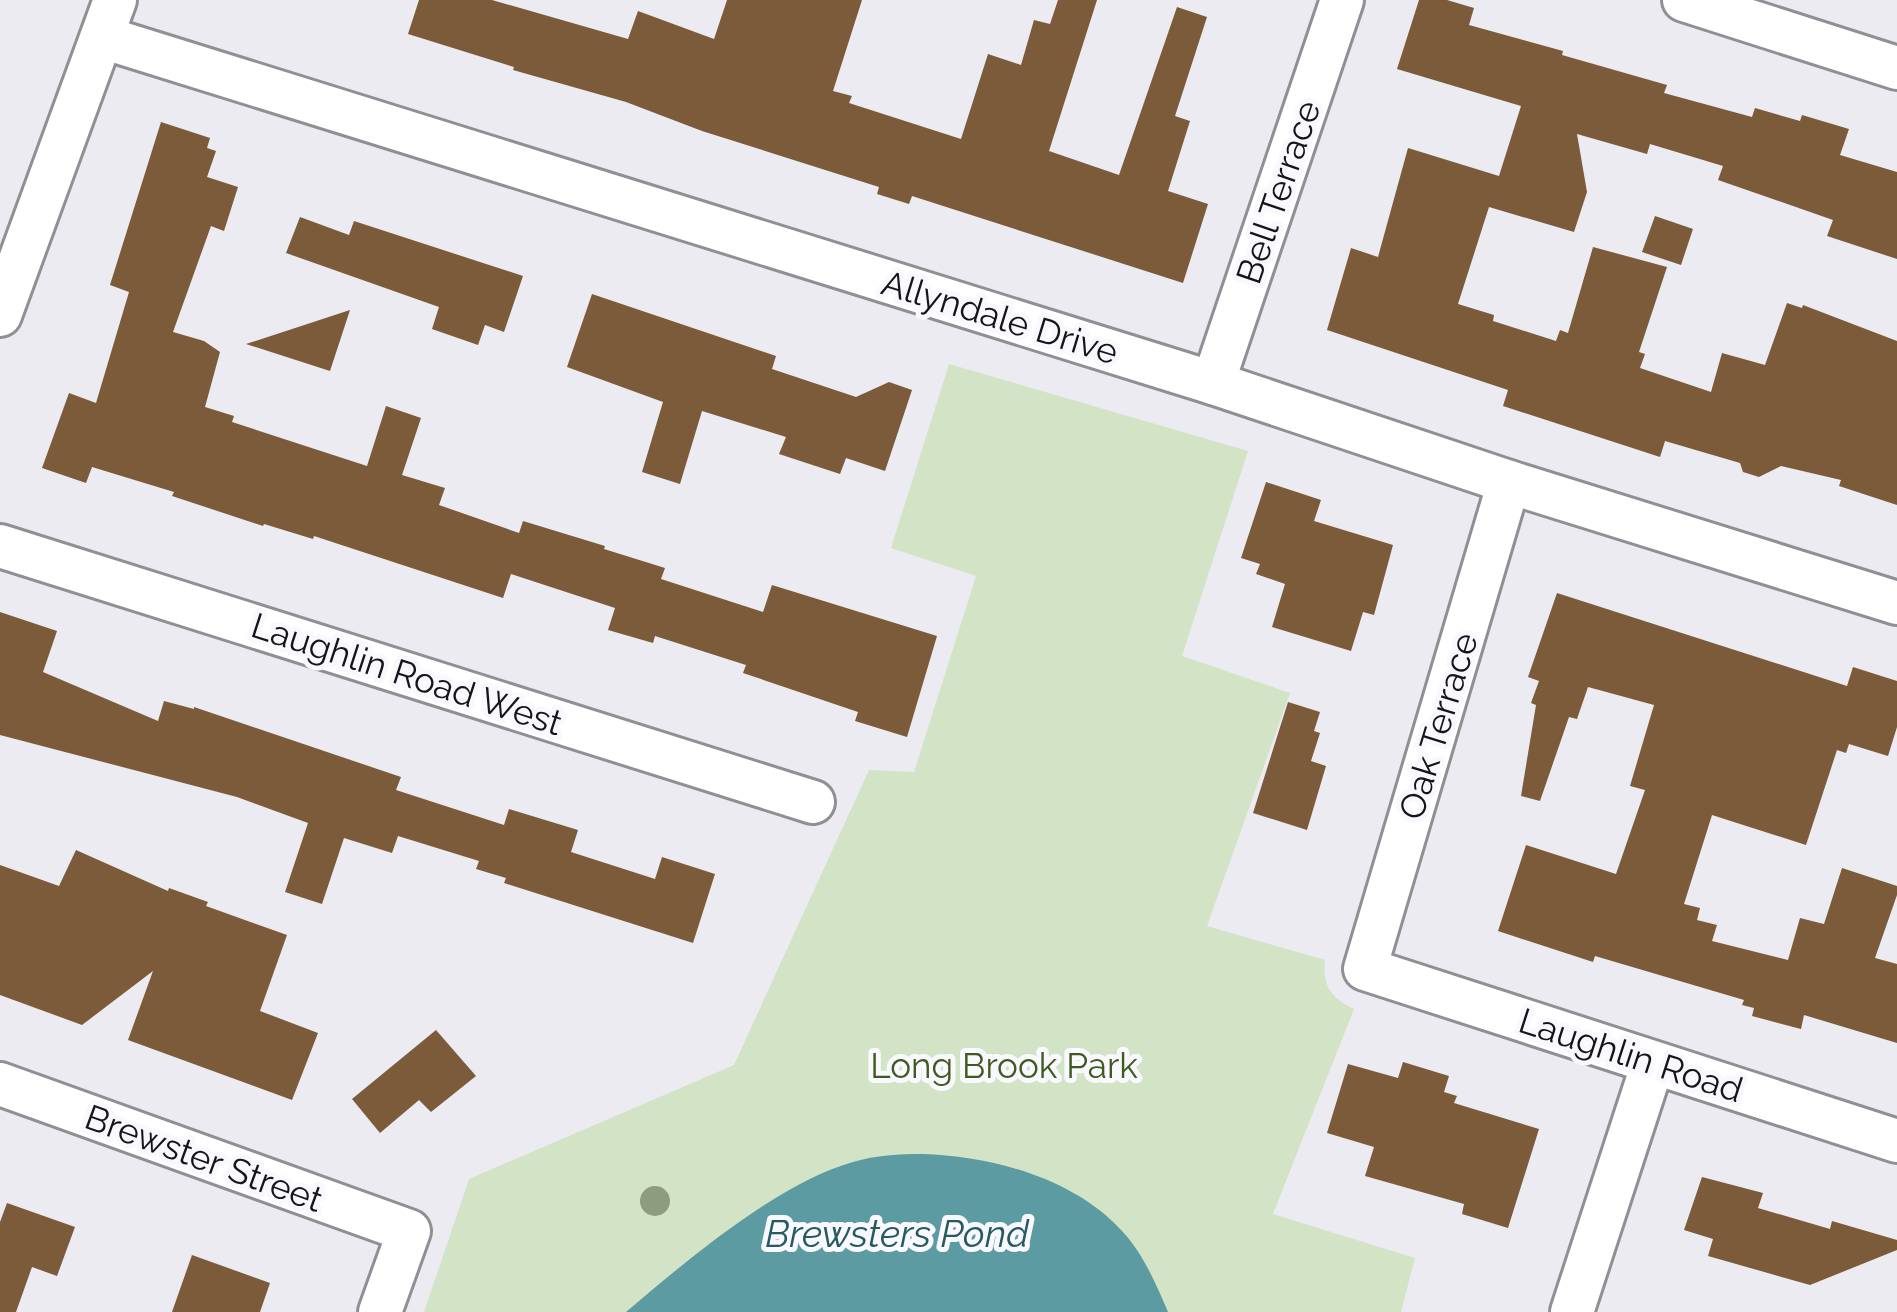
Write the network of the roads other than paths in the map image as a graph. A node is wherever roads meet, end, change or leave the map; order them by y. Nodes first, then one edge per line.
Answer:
1 (1342, 0) edge
2 (1684, 0) edge
3 (108, 18) edge
4 (1897, 68) edge
5 (0, 315) edge
6 (1213, 383) junction
7 (1510, 482) junction
8 (0, 546) edge
9 (1897, 603) edge
10 (813, 802) dead end
11 (1365, 969) joint
12 (1653, 1063) junction
13 (0, 1084) edge
14 (1897, 1141) edge
15 (380, 1312) edge
16 (1572, 1312) edge

1 - 6 street, Bell Terrace
2 - 4 street
3 - 5 street
3 - 6 street, Allyndale Drive
6 - 7 street, Allyndale Drive
7 - 9 street, Allyndale Drive
7 - 11 street, Oak Terrace
8 - 10 street, Laughlin Road West
11 - 12 street, Laughlin Road
12 - 14 street, Laughlin Road
12 - 16 street
13 - 15 street, Brewster Street

